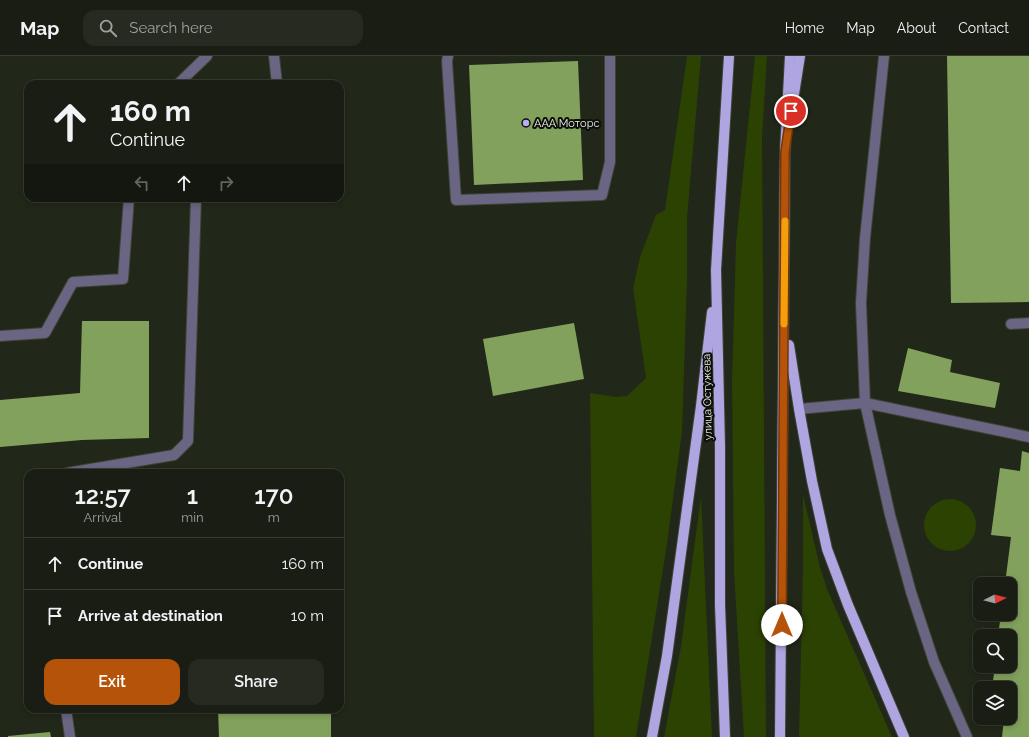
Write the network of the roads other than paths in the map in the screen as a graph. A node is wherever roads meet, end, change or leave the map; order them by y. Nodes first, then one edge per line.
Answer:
1 (207, 56) edge
2 (274, 56) edge
3 (448, 56) edge
4 (610, 56) edge
5 (729, 56) edge
6 (790, 56) edge
7 (800, 56) edge
8 (884, 56) edge
9 (182, 80) edge
10 (277, 80) edge
11 (785, 152) junction
12 (129, 202) edge
13 (196, 202) edge
14 (716, 270) junction
15 (784, 313) junction
16 (1029, 323) edge
17 (1011, 324) dead end
18 (0, 336) edge
19 (865, 403) junction
20 (799, 409) junction
21 (1029, 436) edge
22 (91, 469) edge
23 (67, 713) edge
24 (70, 737) edge
25 (652, 737) edge
26 (725, 737) edge
27 (780, 737) edge
28 (904, 737) edge
29 (967, 737) edge

1 - 9 lane
2 - 10 lane
3 - 4 lane
5 - 14 main road, улица Остужева
6 - 11 main road
7 - 11 main road
8 - 19 lane
11 - 15 main road
12 - 18 lane
13 - 22 lane
14 - 25 main road
14 - 26 main road, улица Остужева
15 - 20 main road
15 - 27 main road
16 - 17 lane
19 - 20 lane
19 - 21 lane
19 - 29 lane
20 - 28 main road
23 - 24 lane

